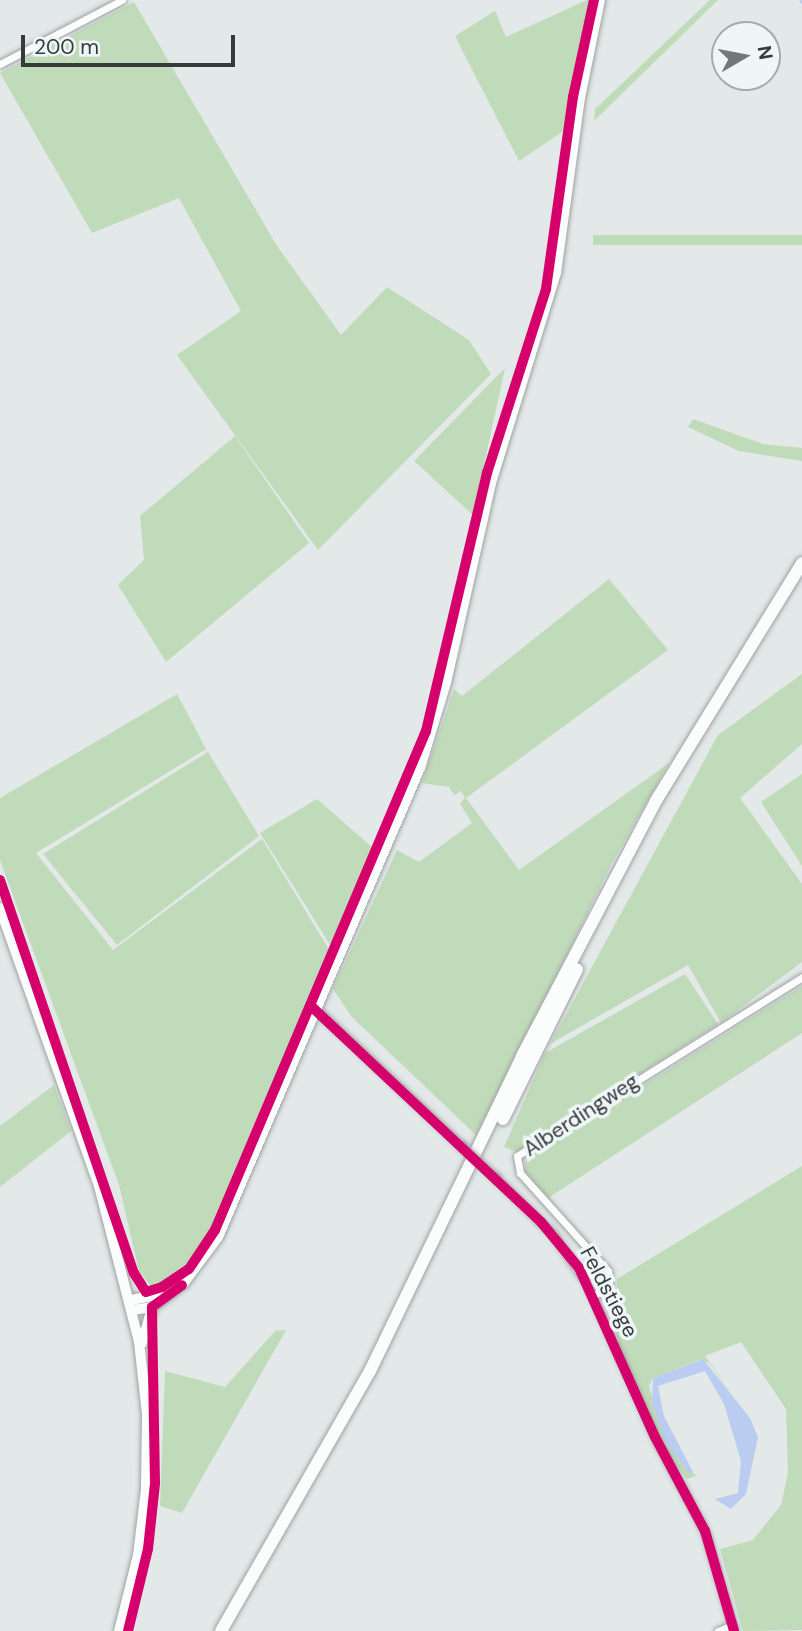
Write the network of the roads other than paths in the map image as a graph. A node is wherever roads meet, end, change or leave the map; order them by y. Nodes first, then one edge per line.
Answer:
1 (122, 0) edge
2 (600, 0) edge
3 (0, 64) edge
4 (802, 564) edge
5 (802, 578) edge
6 (0, 908) edge
7 (802, 977) edge
8 (317, 1010) junction
9 (172, 1292) junction
10 (594, 1296) junction
11 (132, 1305) junction
12 (152, 1307) junction
13 (141, 1357) junction
14 (734, 1628) edge
15 (119, 1631) edge
16 (221, 1631) edge
17 (229, 1631) edge
18 (718, 1631) edge

1 - 3 street
2 - 8 main road
4 - 16 highway
5 - 17 highway
6 - 11 main road
7 - 10 street, Alberdingweg
8 - 9 main road
8 - 10 street, Feldstiege, bridge
9 - 11 main road
9 - 12 main road
10 - 14 street, Feldstiege
11 - 12 main road
11 - 13 main road
12 - 13 main road
13 - 15 main road
14 - 18 street

